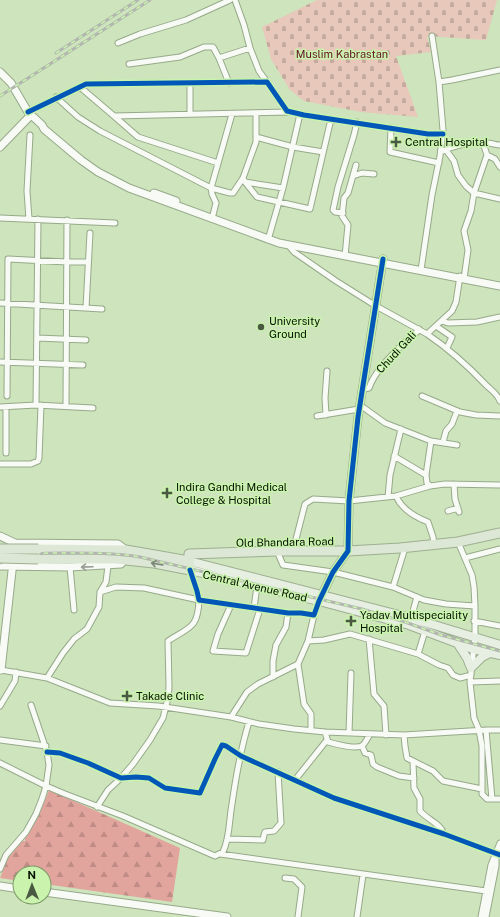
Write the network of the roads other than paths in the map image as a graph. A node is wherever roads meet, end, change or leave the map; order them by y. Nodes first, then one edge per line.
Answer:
1 (230, 0) edge
2 (235, 0) edge
3 (432, 36) dead end
4 (118, 43) dead end
5 (250, 48) junction
6 (219, 58) junction
7 (130, 64) dead end
8 (500, 70) edge
9 (0, 72) edge
10 (267, 82) junction
11 (439, 82) junction
12 (190, 83) junction
13 (229, 83) junction
14 (80, 87) junction
15 (56, 98) junction
16 (291, 112) junction
17 (30, 113) junction
18 (256, 113) junction
19 (190, 114) junction
20 (232, 114) junction
21 (300, 114) junction
22 (114, 116) junction
23 (331, 119) junction
24 (357, 122) junction
25 (391, 128) junction
26 (443, 134) junction
27 (30, 136) dead end
28 (256, 137) junction
29 (483, 143) junction
30 (500, 145) edge
31 (0, 147) edge
32 (293, 147) junction
33 (443, 151) junction
34 (323, 152) junction
35 (487, 155) junction
36 (218, 163) junction
37 (439, 163) junction
38 (356, 165) dead end
39 (500, 168) edge
40 (374, 174) dead end
41 (353, 176) junction
42 (244, 180) junction
43 (211, 188) junction
44 (283, 188) junction
45 (474, 193) junction
46 (500, 199) edge
47 (279, 202) junction
48 (189, 208) junction
49 (343, 213) junction
50 (213, 215) junction
51 (0, 218) edge
52 (29, 219) junction
53 (38, 219) junction
54 (67, 220) junction
55 (115, 223) dead end
56 (90, 233) dead end
57 (269, 238) junction
58 (289, 246) junction
59 (345, 254) junction
60 (38, 261) junction
61 (382, 261) junction
62 (67, 262) junction
63 (88, 262) junction
64 (421, 268) junction
65 (462, 277) junction
66 (500, 282) edge
67 (500, 286) edge
68 (0, 303) edge
69 (8, 303) junction
70 (37, 305) junction
71 (376, 306) junction
72 (66, 307) junction
73 (86, 308) junction
74 (102, 309) dead end
75 (500, 317) edge
76 (442, 321) junction
77 (436, 326) junction
78 (419, 329) junction
79 (428, 334) junction
80 (37, 338) junction
81 (66, 339) junction
82 (86, 340) dead end
83 (447, 348) junction
84 (0, 362) edge
85 (7, 363) junction
86 (37, 363) junction
87 (67, 364) junction
88 (83, 365) dead end
89 (327, 372) dead end
90 (361, 394) junction
91 (7, 396) dead end
92 (422, 396) dead end
93 (500, 401) edge
94 (38, 405) junction
95 (66, 406) junction
96 (0, 407) edge
97 (6, 407) junction
98 (359, 407) junction
99 (93, 408) dead end
100 (457, 411) junction
101 (326, 415) junction
102 (317, 416) dead end
103 (500, 416) edge
104 (401, 429) junction
105 (431, 441) junction
106 (443, 442) junction
107 (457, 444) dead end
108 (6, 453) dead end
109 (394, 456) junction
110 (0, 464) edge
111 (426, 475) junction
112 (454, 484) junction
113 (500, 485) edge
114 (430, 486) junction
115 (396, 496) junction
116 (388, 497) junction
117 (348, 501) junction
118 (448, 511) dead end
119 (500, 533) edge
120 (0, 536) edge
121 (458, 542) junction
122 (15, 543) junction
123 (434, 544) junction
124 (405, 548) junction
125 (500, 549) edge
126 (0, 550) edge
127 (122, 550) junction
128 (277, 551) junction
129 (293, 551) junction
130 (348, 551) junction
131 (38, 554) junction
132 (0, 558) edge
133 (465, 558) junction
134 (120, 560) junction
135 (189, 562) junction
136 (0, 566) edge
137 (13, 566) junction
138 (108, 566) junction
139 (70, 567) junction
140 (333, 572) junction
141 (257, 586) junction
142 (393, 587) junction
143 (100, 592) junction
144 (417, 597) junction
145 (321, 598) junction
146 (199, 600) junction
147 (231, 605) junction
148 (475, 606) junction
149 (254, 608) junction
150 (260, 609) junction
151 (74, 610) dead end
152 (288, 614) junction
153 (314, 615) junction
154 (410, 618) junction
155 (474, 621) junction
156 (500, 626) edge
157 (426, 632) junction
158 (475, 637) junction
159 (369, 639) junction
160 (308, 641) junction
161 (458, 644) junction
162 (500, 645) edge
163 (473, 649) junction
164 (490, 653) junction
165 (418, 654) junction
166 (500, 655) edge
167 (298, 664) junction
168 (1, 670) edge
169 (16, 672) junction
170 (471, 672) junction
171 (351, 673) dead end
172 (273, 677) junction
173 (47, 678) junction
174 (500, 681) edge
175 (470, 682) junction
176 (31, 705) dead end
177 (0, 706) edge
178 (166, 708) junction
179 (231, 717) junction
180 (250, 722) junction
181 (311, 730) junction
182 (479, 730) junction
183 (486, 730) junction
184 (500, 730) edge
185 (325, 732) junction
186 (349, 733) junction
187 (370, 734) junction
188 (386, 734) junction
189 (404, 735) junction
190 (0, 740) edge
191 (327, 740) junction
192 (46, 746) junction
193 (362, 746) junction
194 (47, 752) junction
195 (241, 756) junction
196 (414, 762) junction
197 (0, 763) edge
198 (278, 772) junction
199 (121, 778) junction
200 (414, 778) junction
201 (295, 780) junction
202 (46, 786) junction
203 (482, 789) junction
204 (492, 799) junction
205 (500, 799) edge
206 (97, 807) junction
207 (444, 834) junction
208 (227, 839) junction
209 (500, 843) edge
210 (219, 854) junction
211 (498, 854) edge
212 (0, 869) edge
213 (363, 875) junction
214 (285, 878) dead end
215 (0, 886) edge
216 (12, 888) edge
217 (486, 891) junction
218 (52, 893) edge
219 (227, 917) edge
220 (298, 917) edge
221 (357, 917) edge
222 (481, 917) edge
223 (486, 917) edge

1 - 4 street
2 - 5 street
3 - 11 street
5 - 6 street
5 - 10 street
6 - 7 street
6 - 13 street
8 - 11 street
9 - 17 main road
10 - 13 street
10 - 16 street
11 - 26 street
12 - 13 street
12 - 14 street
12 - 19 street
14 - 15 street
14 - 22 street
15 - 17 street
15 - 43 street
16 - 18 street
16 - 21 street
17 - 31 main road
17 - 48 main road
18 - 20 street
18 - 28 street
19 - 20 street
19 - 22 street
20 - 36 street
21 - 23 street
21 - 32 street
22 - 36 street
23 - 24 street
23 - 34 street
24 - 25 street
24 - 49 street
25 - 26 street
25 - 37 street
26 - 33 street
27 - 52 street
28 - 32 street
28 - 42 street
29 - 30 street
29 - 33 street
29 - 35 street
32 - 34 street
32 - 44 street
33 - 37 street
33 - 45 street
34 - 47 street
35 - 39 street
35 - 45 street
36 - 43 street
37 - 64 street
38 - 41 street
40 - 41 street
41 - 49 street
42 - 43 street
42 - 44 street
42 - 47 street
43 - 50 street
44 - 47 street
45 - 46 street
45 - 65 street
47 - 57 street
48 - 50 main road
48 - 57 main road
49 - 59 street
50 - 57 main road
51 - 52 street
52 - 53 street
53 - 54 street
53 - 60 street
54 - 55 street
54 - 62 street
56 - 63 street
57 - 58 main road
57 - 59 main road
58 - 59 main road
58 - 71 street
59 - 61 main road
60 - 62 street
60 - 69 street
60 - 70 street
61 - 64 main road
61 - 71 main road
62 - 63 street
62 - 72 street
63 - 73 street
64 - 65 main road
65 - 66 main road
65 - 67 main road
65 - 76 street
68 - 69 street
69 - 70 street
69 - 85 street
70 - 72 street
70 - 80 street
71 - 78 street
71 - 90 main road
72 - 73 street
72 - 81 street
73 - 74 street
75 - 76 street
76 - 77 street
77 - 79 street
77 - 83 street
78 - 79 street
78 - 90 street, Chudi Gali
79 - 83 street
80 - 81 street
80 - 86 street
81 - 82 street
81 - 87 street
83 - 93 street
84 - 85 street
85 - 86 street
85 - 91 street
86 - 87 street
86 - 94 street
87 - 88 street
87 - 95 street
89 - 101 street
90 - 98 main road
92 - 100 street
94 - 95 street
94 - 97 street
94 - 110 street
95 - 99 street
96 - 97 street
97 - 108 street
98 - 101 street
98 - 104 street
98 - 117 main road
100 - 103 street
100 - 106 street
101 - 102 street
104 - 105 street
104 - 109 street
105 - 106 street
105 - 111 street
106 - 107 street
109 - 111 street
109 - 116 street
111 - 114 street
112 - 113 street
112 - 114 street
112 - 118 street
114 - 115 street
115 - 116 street
115 - 123 street
116 - 117 street
117 - 129 street
117 - 130 main road
119 - 121 highway, Old Bhandara Road
120 - 122 main road
121 - 123 highway, Old Bhandara Road
121 - 133 street
122 - 127 main road
122 - 137 main road
123 - 124 highway, Old Bhandara Road
124 - 130 highway, Old Bhandara Road
124 - 142 street
125 - 133 street
126 - 131 highway, bridge
127 - 131 highway
127 - 135 highway
128 - 129 highway, Old Bhandara Road
128 - 135 highway, Old Bhandara Road
128 - 140 street
129 - 130 highway, Old Bhandara Road
130 - 140 main road
131 - 132 highway, bridge
131 - 134 highway, Central Avenue Road
133 - 148 street
135 -> 134 highway, Central Avenue Road
134 - 138 main road
135 - 141 main road, Central Avenue Road
135 - 145 main road, Central Avenue Road
135 - 146 street
136 - 137 main road
137 - 139 main road
137 - 168 main road
138 -> 139 main road
138 - 143 street
139 - 151 street
140 - 142 street
140 - 145 main road
141 - 145 main road, Central Avenue Road
141 - 149 street
142 - 144 street
143 - 146 street
143 - 173 street
144 - 148 street
144 - 154 street
145 - 153 street
145 - 154 main road, Central Avenue Road
145 - 157 main road, Central Avenue Road
146 - 147 street
146 - 178 street
147 - 149 street
147 - 150 street
148 - 155 street
149 - 150 street
150 - 152 street
152 - 153 street
152 - 172 street
153 - 160 street
154 - 158 main road, Central Avenue Road
155 - 156 street
155 - 158 street
157 - 161 main road, Central Avenue Road
157 - 165 street
158 - 162 main road, Central Avenue Road
158 - 163 street
159 - 160 street
159 - 165 street
159 - 188 street
160 - 167 street
161 - 163 main road, Central Avenue Road
161 - 170 main road
163 - 164 main road, Central Avenue Road
163 - 170 street
164 - 166 main road, Central Avenue Road
164 - 170 main road
165 - 170 street
167 - 172 street
167 - 181 street
168 - 169 street
169 - 173 street
169 - 177 street
170 - 175 street
171 - 186 street
172 - 179 street
173 - 178 street
174 - 175 street
175 - 182 street
176 - 192 street
178 - 179 street
178 - 199 street
179 - 180 street
180 - 181 street
180 - 195 street
181 - 185 street
182 - 183 street
182 - 189 street
182 - 203 street
183 - 184 street
183 - 204 street
185 - 186 street
185 - 191 street
186 - 187 street
187 - 188 street
187 - 193 street
188 - 189 street
189 - 196 street
190 - 192 street
191 - 193 street
191 - 201 street
192 - 194 street
193 - 200 street
194 - 199 street
194 - 202 street
195 - 198 street
195 - 199 street
195 - 208 street
196 - 200 street
196 - 203 street
197 - 202 street
198 - 201 street
198 - 208 street
199 - 206 street
200 - 207 street
201 - 207 street
202 - 206 street
202 - 212 street
203 - 204 street
204 - 205 street
206 - 210 street
207 - 211 street
208 - 210 street
209 - 211 street
210 - 213 street
211 - 217 street
211 - 223 street
213 - 217 street
213 - 221 street
214 - 220 street
215 - 216 main road
217 - 222 street
218 - 219 main road

